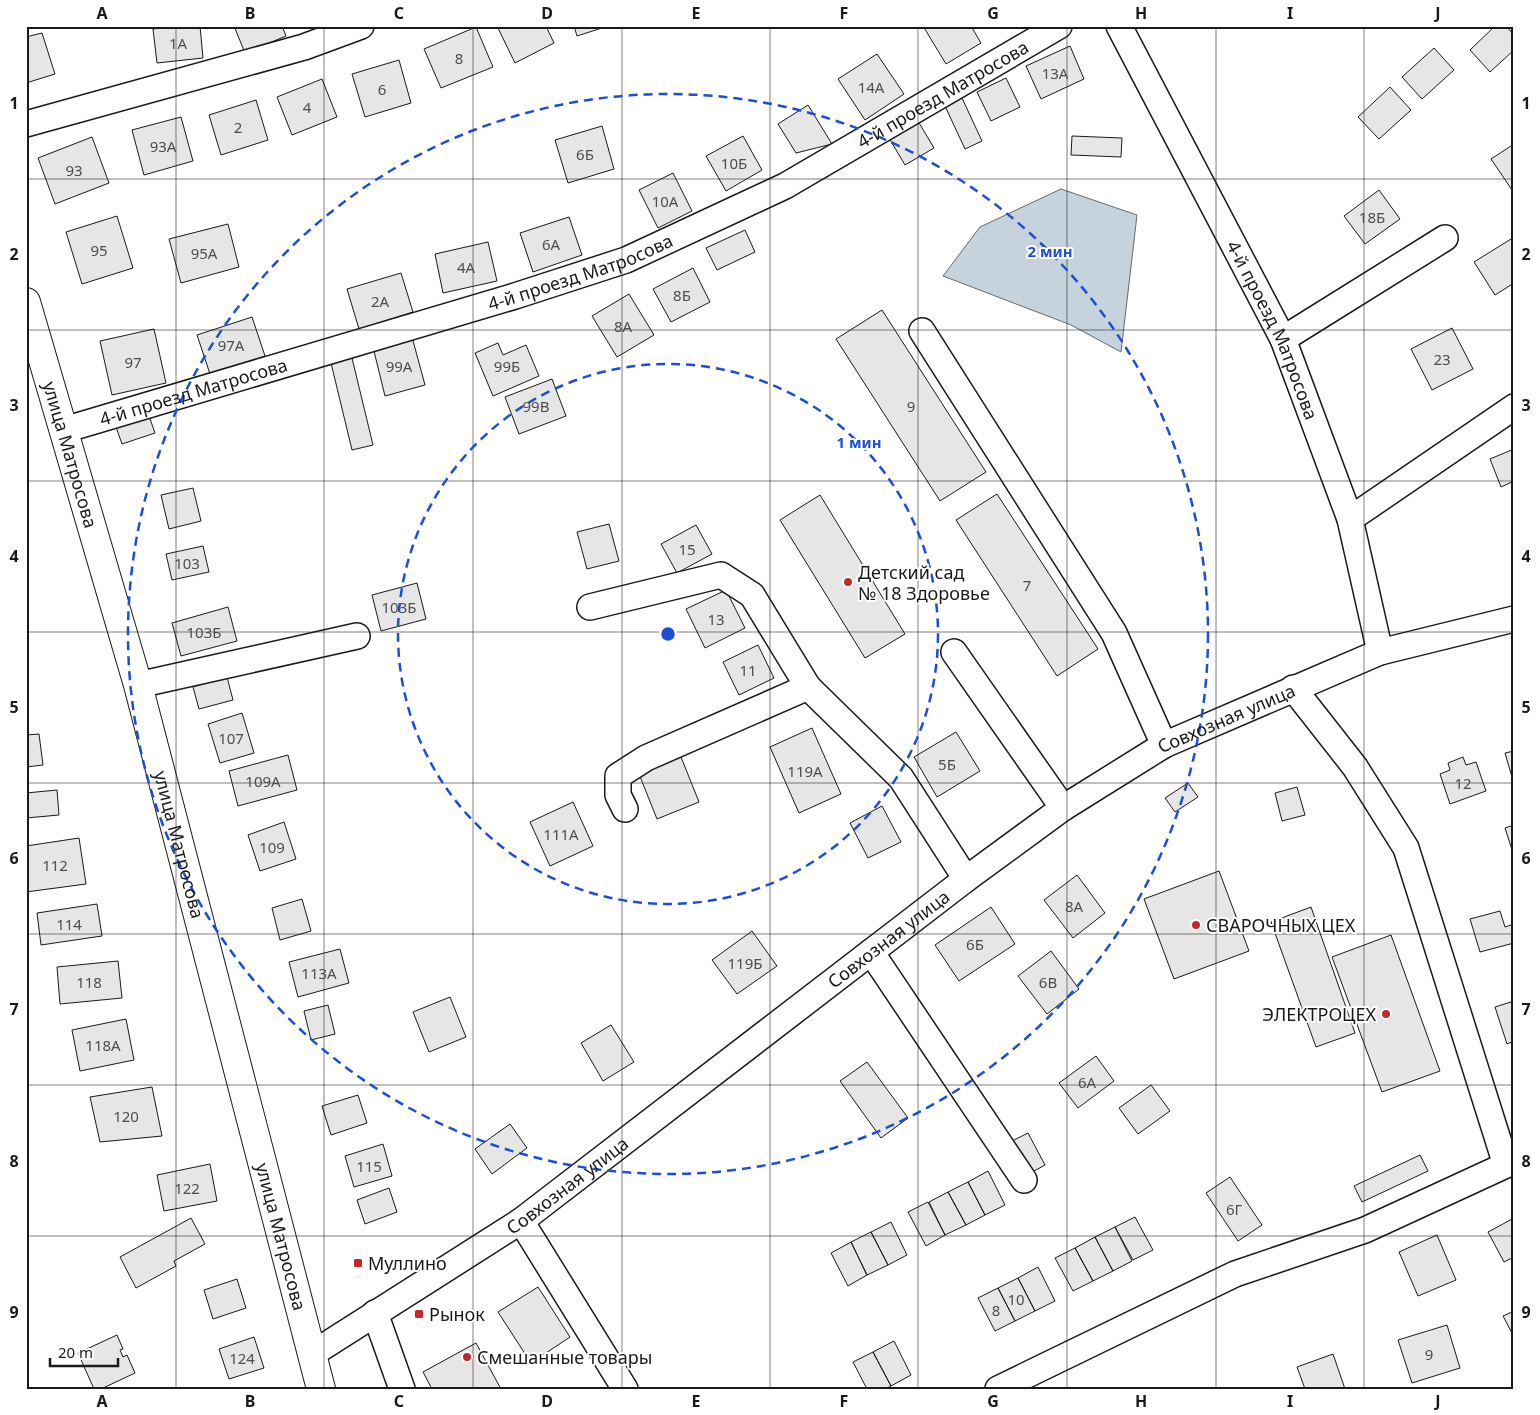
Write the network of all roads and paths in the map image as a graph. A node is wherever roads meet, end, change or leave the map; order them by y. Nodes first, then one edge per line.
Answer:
1 (361, 26) edge
2 (1059, 26) edge
3 (1119, 26) edge
4 (26, 124) edge
5 (1445, 238) dead end
6 (26, 302) edge
7 (922, 331) dead end
8 (1283, 339) junction
9 (1514, 407) edge
10 (64, 430) junction
11 (1350, 519) junction
12 (590, 607) dead end
13 (1514, 619) edge
14 (357, 636) dead end
15 (954, 652) dead end
16 (1380, 652) junction
17 (138, 685) junction
18 (808, 687) junction
19 (1293, 688) junction
20 (1164, 745) junction
21 (1063, 808) junction
22 (625, 809) dead end
23 (966, 879) junction
24 (871, 952) junction
25 (1510, 1163) edge
26 (1024, 1180) dead end
27 (521, 1221) junction
28 (375, 1313) junction
29 (312, 1354) junction
30 (320, 1389) edge
31 (402, 1389) edge
32 (625, 1389) edge
33 (998, 1389) edge

1 - 4 street
2 - 10 street, 4-й проезд Матросова
3 - 8 street, 4-й проезд Матросова
5 - 8 street
6 - 10 main road, улица Матросова
7 - 20 street
8 - 11 street, 4-й проезд Матросова
9 - 11 street
10 - 17 main road, улица Матросова
11 - 16 street, 4-й проезд Матросова
12 - 18 street
13 - 16 street, Совхозная улица
14 - 17 street
15 - 21 street
16 - 19 street, Совхозная улица
17 - 29 main road, улица Матросова
18 - 22 street
18 - 23 street
19 - 20 street, Совхозная улица
19 - 25 street
20 - 21 street, Совхозная улица
21 - 23 street, Совхозная улица
23 - 24 street, Совхозная улица
24 - 26 street
24 - 27 street, Совхозная улица
25 - 33 street
27 - 28 street, Совхозная улица
27 - 32 street
28 - 29 street, Совхозная улица
28 - 31 street
29 - 30 main road, улица Матросова

